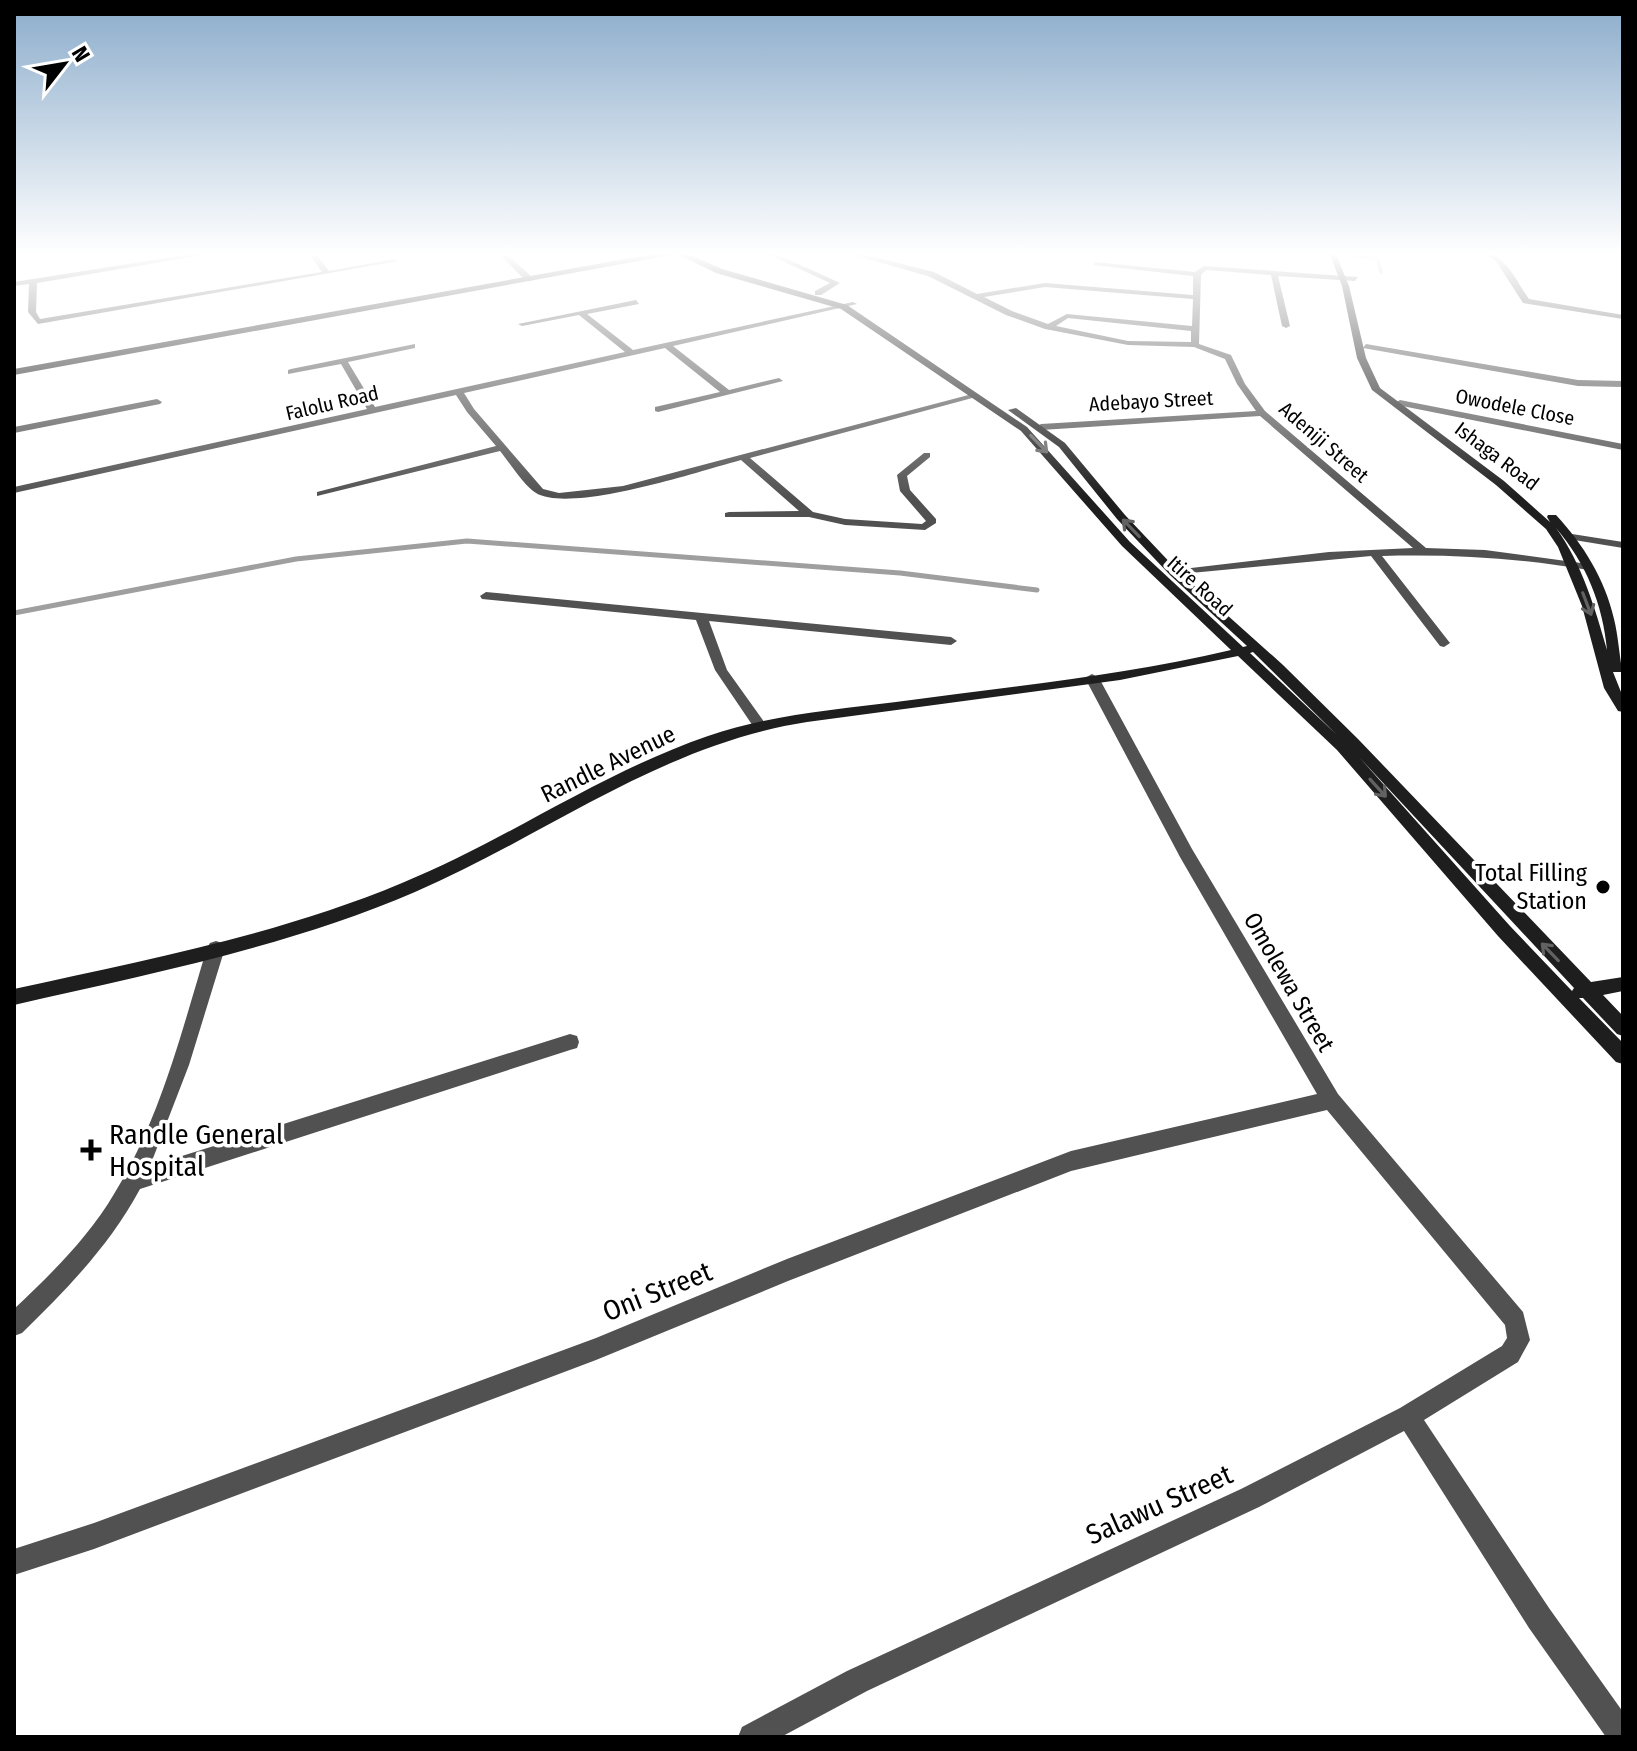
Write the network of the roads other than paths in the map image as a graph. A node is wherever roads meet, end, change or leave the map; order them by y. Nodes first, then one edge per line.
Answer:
1 (214, 334) edge
2 (607, 334) edge
3 (722, 334) edge
4 (889, 334) edge
5 (894, 334) edge
6 (1082, 334) edge
7 (1196, 334) edge
8 (1359, 334) edge
9 (1363, 334) edge
10 (1128, 343) junction
11 (1195, 345) junction
12 (412, 346) dead end
13 (668, 346) junction
14 (1366, 346) junction
15 (631, 353) junction
16 (1127, 357) dead end
17 (344, 362) junction
18 (14, 370) edge
19 (291, 372) dead end
20 (779, 381) dead end
21 (1623, 384) edge
22 (726, 392) junction
23 (460, 393) junction
24 (973, 395) junction
25 (157, 402) dead end
26 (1400, 403) junction
27 (658, 409) dead end
28 (373, 412) junction
29 (1262, 413) junction
30 (1041, 427) junction
31 (14, 430) edge
32 (1623, 447) edge
33 (500, 448) junction
34 (927, 455) dead end
35 (744, 458) junction
36 (14, 490) edge
37 (321, 494) dead end
38 (809, 514) junction
39 (729, 515) dead end
40 (1572, 537) junction
41 (1623, 545) edge
42 (1421, 549) junction
43 (1375, 554) junction
44 (1568, 563) junction
45 (1588, 567) junction
46 (1174, 573) junction
47 (486, 596) dead end
48 (702, 619) junction
49 (1617, 631) edge
50 (951, 641) dead end
51 (1444, 643) dead end
52 (1250, 650) junction
53 (1092, 678) junction
54 (1623, 691) edge
55 (1623, 708) edge
56 (760, 726) junction
57 (216, 948) junction
58 (1623, 984) edge
59 (1587, 990) junction
60 (1567, 994) junction
61 (14, 997) edge
62 (1621, 1023) edge
63 (1598, 1027) junction
64 (570, 1042) dead end
65 (1623, 1056) edge
66 (1331, 1100) junction
67 (134, 1181) junction
68 (1485, 1284) joint
69 (14, 1325) edge
70 (1408, 1416) junction
71 (14, 1562) edge
72 (1623, 1736) edge
73 (752, 1737) edge

1 - 18 main road
2 - 15 street
3 - 13 street, Falolu Road
4 - 24 main road, Itire Road
5 - 30 main road, Itire Road
6 - 10 street
7 - 11 street
8 - 44 main road, Ishaga Road
9 - 14 main road, Ishaga Road
10 - 11 street
10 - 16 street
11 - 29 street, Adeniji Street
12 - 17 street
13 - 15 street, Falolu Road
13 - 22 street
14 - 21 street
14 - 26 main road, Ishaga Road
15 - 23 street, Falolu Road
17 - 19 street
17 - 28 street
20 - 22 street
22 - 27 street
23 - 28 street, Falolu Road
23 - 33 street
24 - 35 street
24 -> 52 main road, Itire Road
25 - 31 street
26 - 32 street, Owodele Close
26 - 40 main road, Ishaga Road
28 - 36 street, Falolu Road
29 - 30 street, Adebayo Street
29 - 42 street, Adeniji Street
46 -> 30 main road, Itire Road
33 - 35 street
33 - 37 street
34 - 38 street
35 - 38 street
38 - 39 street
40 - 41 street
40 - 45 main road, Ishaga Road
42 - 43 street
42 - 44 street
43 - 46 street
43 - 51 street
44 - 45 street
44 -> 55 main road, Ishaga Road
45 - 49 main road, Ishaga Road
46 - 52 main road, Itire Road
47 - 48 street
48 - 50 street
48 - 56 street
49 - 54 main road, Ishaga Road
52 - 53 main road, Randle Avenue
59 -> 52 main road, Itire Road
52 -> 60 main road, Itire Road
53 - 56 main road, Randle Avenue
53 - 66 street, Omolewa Street
56 - 57 main road, Randle Avenue
57 - 61 main road, Randle Avenue
57 - 67 street
58 - 59 main road
59 - 60 main road
59 - 62 main road, Itire Road
60 - 63 main road, Itire Road
62 - 63 main road
63 - 65 main road, Itire Road
64 - 67 street
66 - 68 street, Omolewa Street
66 - 71 street, Oni Street
67 - 69 street
68 - 70 street, Salawu Street
70 - 72 street
70 - 73 street, Salawu Street

